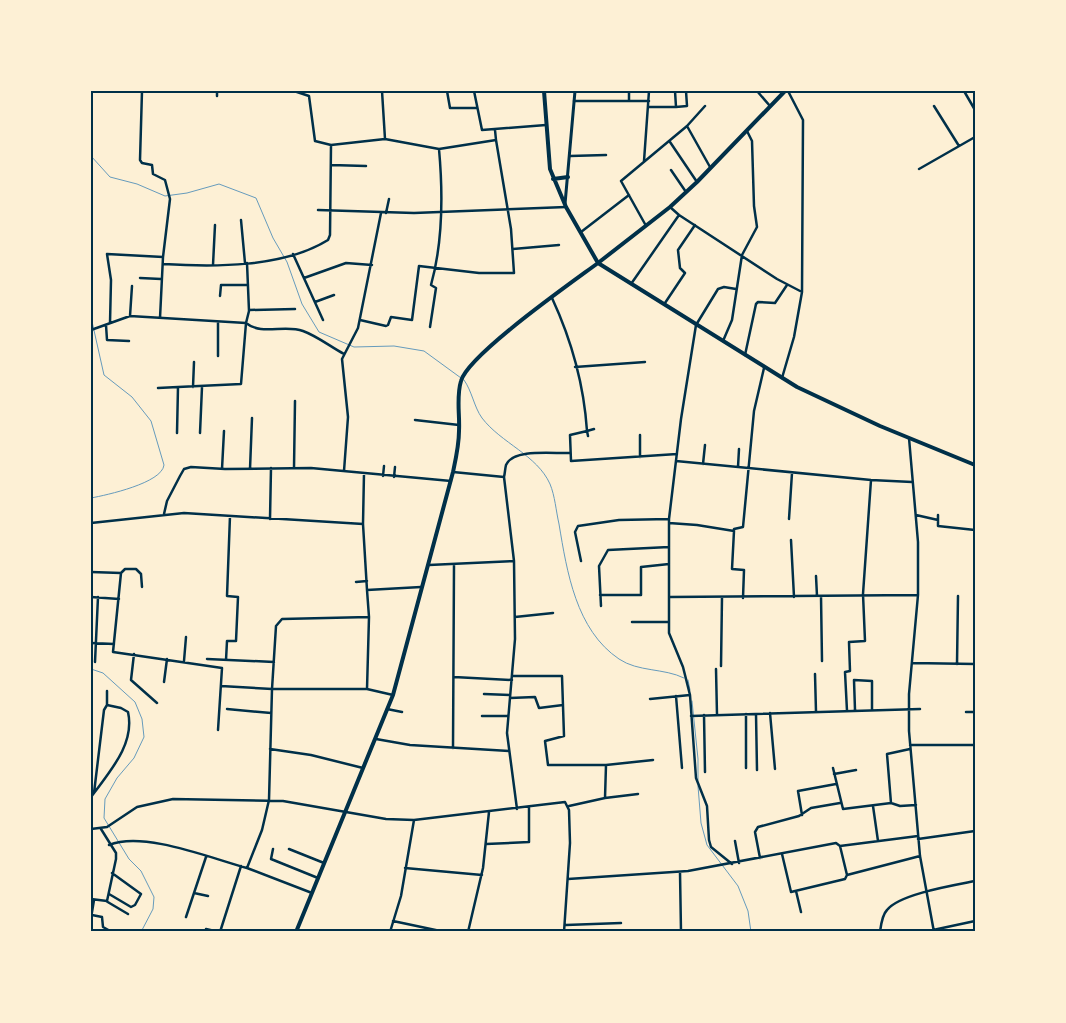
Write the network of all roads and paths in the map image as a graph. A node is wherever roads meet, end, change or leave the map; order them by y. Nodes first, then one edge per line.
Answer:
1 (142, 91) edge
2 (217, 91) edge
3 (294, 91) edge
4 (382, 91) edge
5 (448, 91) edge
6 (474, 91) edge
7 (544, 91) edge
8 (575, 91) edge
9 (629, 91) edge
10 (649, 91) edge
11 (675, 91) edge
12 (686, 91) edge
13 (757, 91) edge
14 (786, 91) edge
15 (964, 91) edge
16 (217, 96) dead end
17 (629, 100) junction
18 (574, 101) junction
19 (649, 101) junction
20 (705, 106) dead end
21 (770, 106) junction
22 (934, 106) dead end
23 (648, 107) junction
24 (676, 107) junction
25 (477, 108) junction
26 (975, 110) edge
27 (546, 124) junction
28 (687, 126) junction
29 (495, 130) junction
30 (747, 131) junction
31 (975, 137) edge
32 (385, 139) junction
33 (496, 140) junction
34 (670, 142) junction
35 (331, 145) junction
36 (959, 146) junction
37 (439, 149) junction
38 (606, 155) dead end
39 (570, 156) junction
40 (644, 162) junction
41 (331, 165) junction
42 (366, 166) dead end
43 (711, 169) junction
44 (919, 169) dead end
45 (671, 170) dead end
46 (568, 177) junction
47 (553, 178) junction
48 (697, 182) junction
49 (686, 192) junction
50 (629, 195) junction
51 (389, 199) dead end
52 (565, 206) junction
53 (670, 207) junction
54 (318, 210) dead end
55 (507, 210) junction
56 (330, 211) junction
57 (440, 212) junction
58 (381, 213) junction
59 (386, 213) junction
60 (679, 215) junction
61 (241, 220) dead end
62 (645, 224) junction
63 (215, 225) dead end
64 (695, 225) junction
65 (580, 233) junction
66 (559, 245) dead end
67 (513, 249) junction
68 (290, 255) junction
69 (742, 255) junction
70 (163, 257) junction
71 (598, 262) junction
72 (246, 263) junction
73 (163, 264) junction
74 (213, 265) junction
75 (372, 265) junction
76 (435, 268) junction
77 (140, 278) dead end
78 (304, 278) junction
79 (162, 279) junction
80 (631, 284) junction
81 (248, 285) junction
82 (787, 285) junction
83 (132, 286) dead end
84 (736, 289) junction
85 (802, 292) junction
86 (334, 294) dead end
87 (220, 296) dead end
88 (552, 298) junction
89 (315, 302) junction
90 (666, 303) junction
91 (295, 309) dead end
92 (249, 310) junction
93 (130, 316) junction
94 (160, 318) junction
95 (323, 320) dead end
96 (360, 320) junction
97 (218, 322) junction
98 (110, 323) junction
99 (246, 323) junction
100 (106, 324) junction
101 (696, 325) junction
102 (430, 327) dead end
103 (91, 330) edge
104 (129, 340) dead end
105 (723, 341) junction
106 (344, 354) junction
107 (745, 355) junction
108 (218, 356) dead end
109 (194, 362) dead end
110 (645, 362) dead end
111 (575, 367) junction
112 (764, 368) junction
113 (782, 378) junction
114 (178, 387) junction
115 (193, 387) junction
116 (202, 387) junction
117 (158, 388) dead end
118 (295, 401) dead end
119 (252, 418) dead end
120 (415, 420) dead end
121 (459, 425) junction
122 (594, 429) dead end
123 (224, 431) dead end
124 (587, 431) junction
125 (200, 433) dead end
126 (178, 434) dead end
127 (640, 435) dead end
128 (588, 436) dead end
129 (909, 438) junction
130 (705, 445) dead end
131 (739, 449) dead end
132 (570, 454) junction
133 (677, 454) junction
134 (640, 457) junction
135 (676, 461) junction
136 (703, 464) junction
137 (975, 465) edge
138 (384, 466) dead end
139 (395, 467) dead end
140 (738, 467) junction
141 (271, 468) junction
142 (294, 468) junction
143 (750, 468) junction
144 (222, 469) junction
145 (250, 469) junction
146 (344, 471) junction
147 (453, 472) junction
148 (364, 473) junction
149 (792, 473) junction
150 (383, 476) junction
151 (394, 477) junction
152 (504, 477) junction
153 (871, 480) junction
154 (451, 481) junction
155 (912, 482) junction
156 (164, 514) junction
157 (916, 515) junction
158 (938, 515) dead end
159 (230, 516) junction
160 (270, 519) junction
161 (669, 519) junction
162 (789, 519) dead end
163 (938, 520) junction
164 (91, 523) edge
165 (669, 523) junction
166 (363, 524) junction
167 (975, 530) edge
168 (734, 531) junction
169 (791, 540) dead end
170 (669, 547) junction
171 (514, 561) junction
172 (581, 561) dead end
173 (669, 564) junction
174 (429, 565) junction
175 (454, 565) junction
176 (91, 572) edge
177 (121, 573) junction
178 (816, 576) dead end
179 (356, 582) dead end
180 (367, 582) junction
181 (423, 586) junction
182 (142, 587) dead end
183 (368, 590) junction
184 (862, 594) junction
185 (600, 595) junction
186 (918, 595) junction
187 (819, 596) junction
188 (958, 596) dead end
189 (91, 597) edge
190 (98, 597) junction
191 (670, 597) junction
192 (722, 597) junction
193 (794, 597) junction
194 (743, 598) junction
195 (119, 599) junction
196 (601, 606) dead end
197 (553, 613) dead end
198 (369, 617) junction
199 (516, 617) junction
200 (632, 622) dead end
201 (669, 622) junction
202 (186, 637) dead end
203 (93, 643) edge
204 (114, 644) junction
205 (134, 654) junction
206 (167, 659) junction
207 (207, 659) dead end
208 (226, 660) junction
209 (184, 661) junction
210 (822, 661) dead end
211 (95, 662) dead end
212 (274, 662) junction
213 (912, 663) junction
214 (957, 664) junction
215 (975, 664) edge
216 (721, 666) dead end
217 (716, 669) dead end
218 (815, 674) dead end
219 (454, 677) junction
220 (512, 678) junction
221 (164, 682) dead end
222 (221, 686) junction
223 (272, 689) junction
224 (367, 689) junction
225 (106, 692) dead end
226 (484, 694) dead end
227 (393, 695) junction
228 (690, 695) junction
229 (676, 696) junction
230 (510, 697) junction
231 (650, 699) dead end
232 (157, 703) dead end
233 (107, 705) junction
234 (563, 705) junction
235 (227, 709) dead end
236 (387, 709) junction
237 (920, 709) dead end
238 (855, 710) junction
239 (872, 710) junction
240 (908, 710) junction
241 (847, 711) junction
242 (402, 712) dead end
243 (816, 712) junction
244 (966, 712) dead end
245 (975, 712) edge
246 (271, 713) junction
247 (770, 713) junction
248 (746, 714) junction
249 (756, 714) junction
250 (704, 715) junction
251 (717, 715) junction
252 (482, 716) dead end
253 (507, 716) junction
254 (692, 716) junction
255 (218, 730) dead end
256 (375, 739) junction
257 (975, 746) edge
258 (911, 747) junction
259 (452, 748) junction
260 (270, 749) junction
261 (509, 751) junction
262 (653, 760) dead end
263 (606, 765) junction
264 (682, 768) dead end
265 (746, 768) dead end
266 (833, 768) dead end
267 (364, 769) junction
268 (757, 770) dead end
269 (775, 770) dead end
270 (856, 770) dead end
271 (704, 772) dead end
272 (834, 774) junction
273 (836, 784) junction
274 (94, 793) junction
275 (638, 794) dead end
276 (91, 797) edge
277 (606, 798) junction
278 (269, 800) junction
279 (840, 803) junction
280 (891, 803) junction
281 (916, 805) junction
282 (568, 806) junction
283 (873, 806) junction
284 (529, 807) junction
285 (517, 809) junction
286 (346, 811) junction
287 (489, 812) junction
288 (802, 815) junction
289 (414, 820) junction
290 (101, 828) junction
291 (91, 829) edge
292 (975, 831) edge
293 (918, 837) junction
294 (735, 841) dead end
295 (878, 841) junction
296 (486, 844) junction
297 (109, 845) junction
298 (840, 846) junction
299 (273, 849) dead end
300 (289, 849) dead end
301 (782, 854) junction
302 (920, 856) junction
303 (206, 857) junction
304 (760, 858) junction
305 (739, 862) junction
306 (324, 863) junction
307 (732, 864) junction
308 (241, 866) junction
309 (247, 868) junction
310 (405, 868) junction
311 (680, 872) junction
312 (112, 873) junction
313 (482, 875) junction
314 (847, 875) junction
315 (318, 878) junction
316 (567, 879) junction
317 (975, 881) edge
318 (796, 891) junction
319 (925, 892) junction
320 (194, 893) junction
321 (312, 893) junction
322 (108, 894) junction
323 (208, 896) dead end
324 (93, 899) edge
325 (106, 901) junction
326 (800, 912) dead end
327 (128, 914) dead end
328 (92, 916) edge
329 (186, 917) dead end
330 (394, 921) junction
331 (975, 921) edge
332 (621, 923) dead end
333 (566, 925) junction
334 (206, 929) dead end
335 (934, 931) edge
336 (112, 932) edge
337 (220, 932) edge
338 (296, 932) edge
339 (390, 932) edge
340 (445, 932) edge
341 (468, 932) edge
342 (564, 932) edge
343 (681, 932) edge
344 (880, 932) edge

1 - 70 street
2 - 16 street
3 - 35 street
4 - 32 street
5 - 25 street
6 - 25 street
7 - 27 main road
8 - 18 street
9 - 17 street
10 - 19 street
11 - 24 street
12 - 24 street
13 - 21 street
14 - 21 main road
14 - 85 street
15 - 26 street
17 - 18 street
17 - 19 street
18 - 39 street
19 - 23 street
20 - 28 street
21 - 30 main road
22 - 36 street
23 - 24 street
23 - 40 street
25 - 29 street
27 - 29 street
27 - 47 main road
28 - 34 street
28 - 43 street
29 - 33 street
30 - 43 main road
30 - 69 street
31 - 36 street
32 - 35 street
32 - 37 street
33 - 37 street
33 - 55 street
34 - 40 street
34 - 48 street
35 - 41 street
36 - 44 street
37 - 57 street
38 - 39 street
39 - 46 street
40 - 50 street
41 - 42 street
41 - 56 street
43 - 48 main road
45 - 49 street
46 - 47 main road
46 - 52 street
47 - 52 main road
48 - 49 main road
49 - 53 main road
50 - 62 street
50 - 65 street
51 - 59 street
52 - 55 street
52 - 65 main road
53 - 60 street
53 - 62 main road
54 - 56 street
55 - 57 street
55 - 67 street
56 - 58 street
56 - 68 street
57 - 59 street
57 - 76 street
58 - 59 street
58 - 75 street
60 - 64 street
60 - 80 street
61 - 72 street
62 - 71 main road
63 - 74 street
64 - 69 street
64 - 90 street
65 - 71 main road
66 - 67 street
67 - 76 street
68 - 72 street
68 - 78 street
69 - 82 street
69 - 84 street
70 - 73 street
70 - 98 street
71 - 80 main road
71 - 88 main road
72 - 74 street
72 - 81 street
73 - 74 street
73 - 79 street
75 - 78 street
75 - 96 street
76 - 96 street
76 - 102 street
77 - 79 street
78 - 89 street
79 - 94 street
80 - 90 main road
81 - 87 street
81 - 92 street
82 - 85 street
82 - 107 street
83 - 93 street
84 - 101 street
84 - 105 street
85 - 113 street
86 - 89 street
88 - 111 street
88 - 121 main road
89 - 95 street
90 - 101 main road
91 - 92 street
92 - 99 street
93 - 94 street
93 - 98 street
94 - 97 street
96 - 106 street
97 - 99 street
97 - 108 street
98 - 100 street
99 - 106 street
99 - 116 street
100 - 103 street
100 - 104 street
101 - 105 main road
101 - 133 street
105 - 107 main road
106 - 146 street
107 - 112 main road
109 - 115 street
110 - 111 street
111 - 124 street
112 - 113 main road
112 - 143 street
113 - 129 main road
114 - 115 street
114 - 117 street
114 - 126 street
115 - 116 street
116 - 125 street
118 - 142 street
119 - 145 street
120 - 121 street
121 - 147 main road
122 - 124 street
123 - 144 street
124 - 128 street
124 - 132 street
127 - 134 street
129 - 137 main road
129 - 155 street
130 - 136 street
131 - 140 street
132 - 134 street
132 - 152 street
133 - 134 street
133 - 135 street
135 - 136 street
135 - 161 street
136 - 140 street
138 - 150 street
139 - 151 street
140 - 143 street
141 - 142 street
141 - 145 street
141 - 160 street
142 - 146 street
143 - 149 street
143 - 168 street
144 - 145 street
144 - 156 street
146 - 148 street
147 - 152 street
147 - 154 main road
148 - 150 street
148 - 166 street
149 - 153 street
149 - 162 street
150 - 151 street
151 - 154 street
152 - 171 street
153 - 155 street
153 - 184 street
154 - 174 main road
155 - 157 street
156 - 159 street
156 - 164 street
157 - 163 street
157 - 186 street
158 - 163 street
159 - 160 street
159 - 208 street
160 - 166 street
161 - 165 street
161 - 172 street
163 - 167 street
165 - 168 street
165 - 170 street
166 - 180 street
168 - 194 street
169 - 193 street
170 - 173 street
170 - 185 street
171 - 175 street
171 - 199 street
173 - 185 street
173 - 191 street
174 - 175 street
174 - 181 main road
175 - 219 street
176 - 177 street
177 - 182 street
177 - 195 street
178 - 187 street
179 - 180 street
180 - 183 street
181 - 183 street
181 - 227 main road
183 - 198 street
184 - 186 street
184 - 187 street
184 - 241 street
185 - 196 street
186 - 213 street
187 - 193 street
187 - 210 street
188 - 214 street
189 - 190 street
190 - 195 street
190 - 203 street
191 - 192 street
191 - 201 street
192 - 194 street
192 - 216 street
193 - 194 street
195 - 204 street
197 - 199 street
198 - 212 street
198 - 224 street
199 - 220 street
200 - 201 street
201 - 228 street
202 - 209 street
203 - 204 street
203 - 211 street
204 - 205 street
205 - 206 street
205 - 232 street
206 - 209 street
206 - 221 street
207 - 208 street
208 - 212 street
209 - 222 street
212 - 223 street
213 - 214 street
213 - 240 street
214 - 215 street
217 - 251 street
218 - 243 street
219 - 220 street
219 - 259 street
220 - 230 street
220 - 234 street
222 - 223 street
222 - 255 street
223 - 224 street
223 - 246 street
224 - 227 street
225 - 233 street
226 - 230 street
227 - 236 main road
228 - 229 street
228 - 254 street
229 - 231 street
229 - 264 street
230 - 234 street
230 - 253 street
233 - 274 street
233 - 274 street
234 - 263 street
235 - 246 street
236 - 242 street
236 - 256 main road
237 - 240 street
238 - 239 street
238 - 239 street
238 - 241 street
239 - 240 street
240 - 258 street
241 - 243 street
243 - 247 street
244 - 245 street
246 - 260 street
247 - 249 street
247 - 269 street
248 - 249 street
248 - 251 street
248 - 265 street
249 - 268 street
250 - 251 street
250 - 254 street
250 - 271 street
252 - 253 street
253 - 261 street
254 - 307 street
256 - 259 street
256 - 267 main road
257 - 258 street
258 - 280 street
258 - 281 street
259 - 261 street
260 - 267 street
260 - 278 street
261 - 285 street
262 - 263 street
263 - 277 street
266 - 272 street
267 - 286 main road
270 - 272 street
272 - 273 street
273 - 279 street
273 - 288 street
274 - 276 street
275 - 277 street
277 - 282 street
278 - 286 street
278 - 290 street
278 - 309 street
279 - 283 street
279 - 288 street
280 - 281 street
280 - 283 street
281 - 293 street
282 - 284 street
282 - 316 street
283 - 295 street
284 - 285 street
284 - 296 street
285 - 287 street
286 - 289 street
286 - 306 main road
287 - 289 street
287 - 296 street
288 - 304 street
289 - 310 street
290 - 291 street
290 - 297 street
292 - 293 street
293 - 295 street
293 - 302 street
294 - 305 street
295 - 298 street
296 - 313 street
297 - 303 street
297 - 312 street
298 - 301 street
298 - 314 street
299 - 315 street
300 - 306 street
301 - 304 street
301 - 318 street
302 - 314 street
302 - 319 street
303 - 308 street
303 - 320 street
304 - 305 street
305 - 307 street
306 - 315 main road
307 - 311 street
308 - 309 street
308 - 337 street
309 - 321 street
310 - 313 street
310 - 330 street
311 - 316 street
311 - 343 street
312 - 322 street
312 - 322 street
313 - 341 street
314 - 318 street
315 - 321 main road
316 - 333 street
317 - 319 street
318 - 326 street
319 - 335 street
319 - 344 street
320 - 323 street
320 - 329 street
321 - 338 main road
322 - 325 street
324 - 325 street
324 - 328 street
325 - 327 street
328 - 336 street
330 - 339 street
330 - 340 street
331 - 335 street
332 - 333 street
333 - 342 street
334 - 337 street

